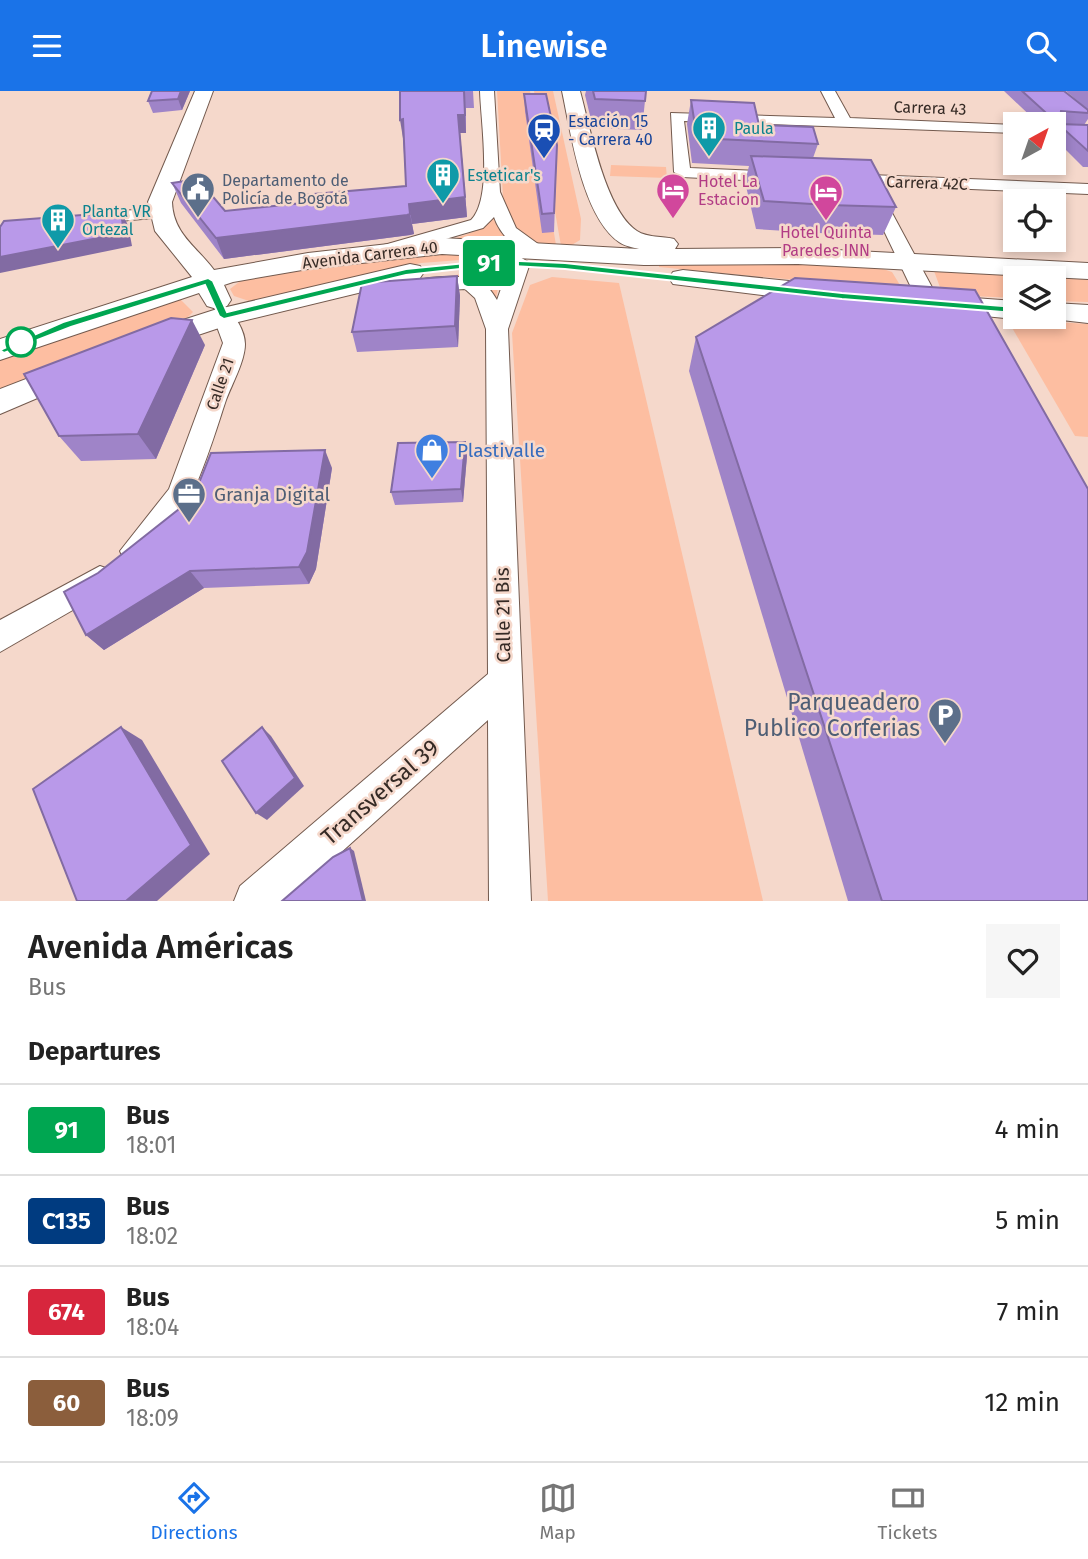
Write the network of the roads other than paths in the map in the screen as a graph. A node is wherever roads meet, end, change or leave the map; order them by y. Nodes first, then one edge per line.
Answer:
1 (204, 91) edge
2 (487, 91) edge
3 (571, 91) edge
4 (828, 91) edge
5 (845, 123) junction
6 (1003, 129) edge
7 (801, 177) edge
8 (828, 179) edge
9 (868, 180) junction
10 (596, 187) junction
11 (1088, 189) edge
12 (492, 192) junction
13 (159, 213) junction
14 (66, 221) edge
15 (375, 253) junction
16 (581, 253) junction
17 (771, 255) junction
18 (527, 256) junction
19 (908, 261) junction
20 (1088, 271) edge
21 (208, 281) junction
22 (856, 297) edge
23 (896, 301) edge
24 (930, 304) junction
25 (1003, 309) edge
26 (237, 313) junction
27 (1066, 313) edge
28 (1088, 314) edge
29 (497, 329) junction
30 (0, 350) edge
31 (0, 402) edge
32 (0, 637) edge
33 (505, 682) junction
34 (255, 901) edge
35 (510, 901) edge

1 - 13 main road
2 - 12 street
3 - 10 main road
4 - 5 street
5 - 6 street, Carrera 43
5 - 7 street, Carrera 43
8 - 9 street, Carrera 42C
9 - 11 street, Carrera 42C
9 - 19 street
10 - 16 main road
10 - 17 main road
12 - 15 street
12 - 18 street
13 - 14 street
13 - 21 main road, Calle 21
15 - 18 main road, Avenida Carrera 40
15 - 21 main road, Avenida Carrera 40
16 - 17 main road, Avenida Carrera 40
16 - 18 main road, Avenida Carrera 40
17 - 19 main road, Avenida Carrera 40
18 - 22 main road, Avenida Carrera 40
18 - 26 main road, Avenida Carrera 40
18 - 29 street, Calle 21 Bis
19 - 20 main road, Avenida Carrera 40
19 - 24 street
21 - 26 main road, Calle 21
21 - 30 main road, Avenida Carrera 40
23 - 24 main road
24 - 25 main road
26 - 29 street, Calle 21 Bis
26 - 31 main road, Avenida Carrera 40
26 - 32 street, Calle 21
27 - 28 main road
29 - 33 street, Calle 21 Bis
33 - 34 street, Transversal 39
33 - 35 street, Calle 21 Bis

